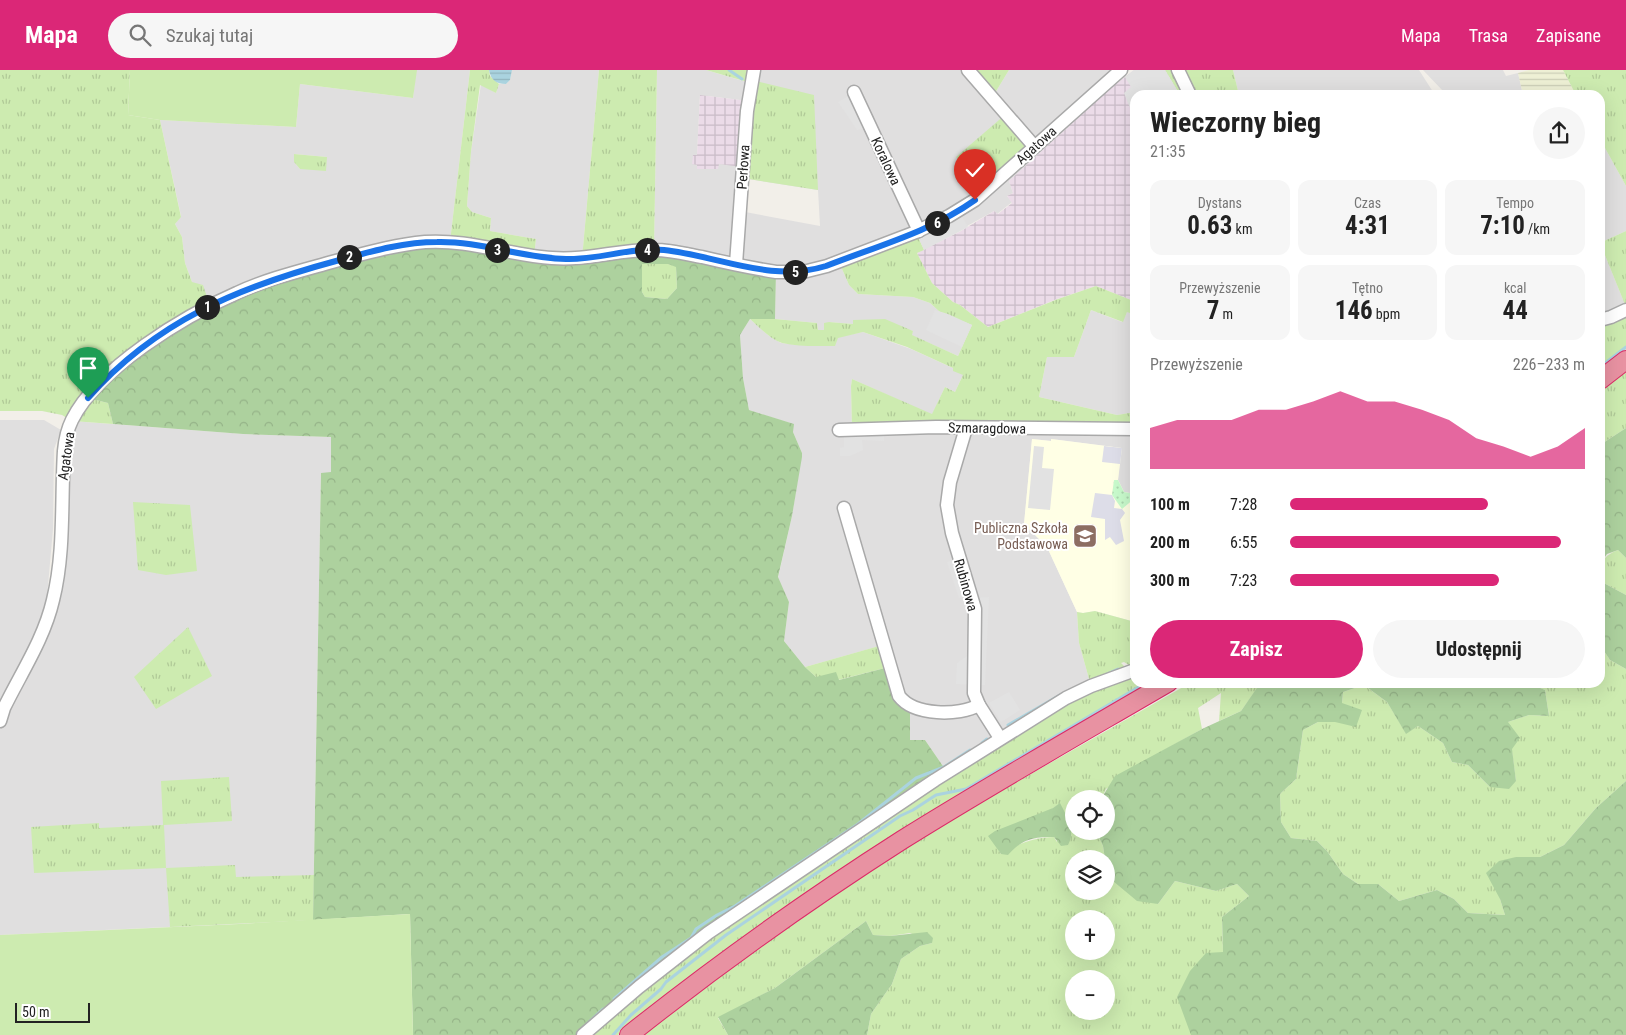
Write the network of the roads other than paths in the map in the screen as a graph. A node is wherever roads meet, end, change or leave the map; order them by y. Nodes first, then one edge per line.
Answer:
1 (754, 70) edge
2 (968, 70) edge
3 (1121, 70) edge
4 (1178, 70) edge
5 (1188, 90) edge
6 (854, 92) dead end
7 (1034, 146) junction
8 (919, 231) junction
9 (736, 264) junction
10 (1626, 310) edge
11 (1605, 319) edge
12 (1626, 360) edge
13 (1605, 376) edge
14 (966, 428) junction
15 (1130, 429) edge
16 (839, 430) dead end
17 (844, 508) dead end
18 (1130, 672) edge
19 (1159, 688) edge
20 (979, 705) junction
21 (0, 721) edge
22 (1000, 738) junction
23 (583, 1035) edge
24 (629, 1035) edge

1 - 9 street, Perłowa
2 - 7 street
3 - 7 street, Agatowa
4 - 5 street
6 - 8 street, Koralowa
7 - 8 street, Agatowa
8 - 9 street, Agatowa
9 - 21 street, Agatowa
10 - 11 street
12 - 13 highway
14 - 15 street, Szmaragdowa
14 - 16 street, Szmaragdowa
14 - 20 street, Rubinowa
17 - 20 street
18 - 22 street
19 - 24 highway
20 - 22 street, Rubinowa
22 - 23 street

